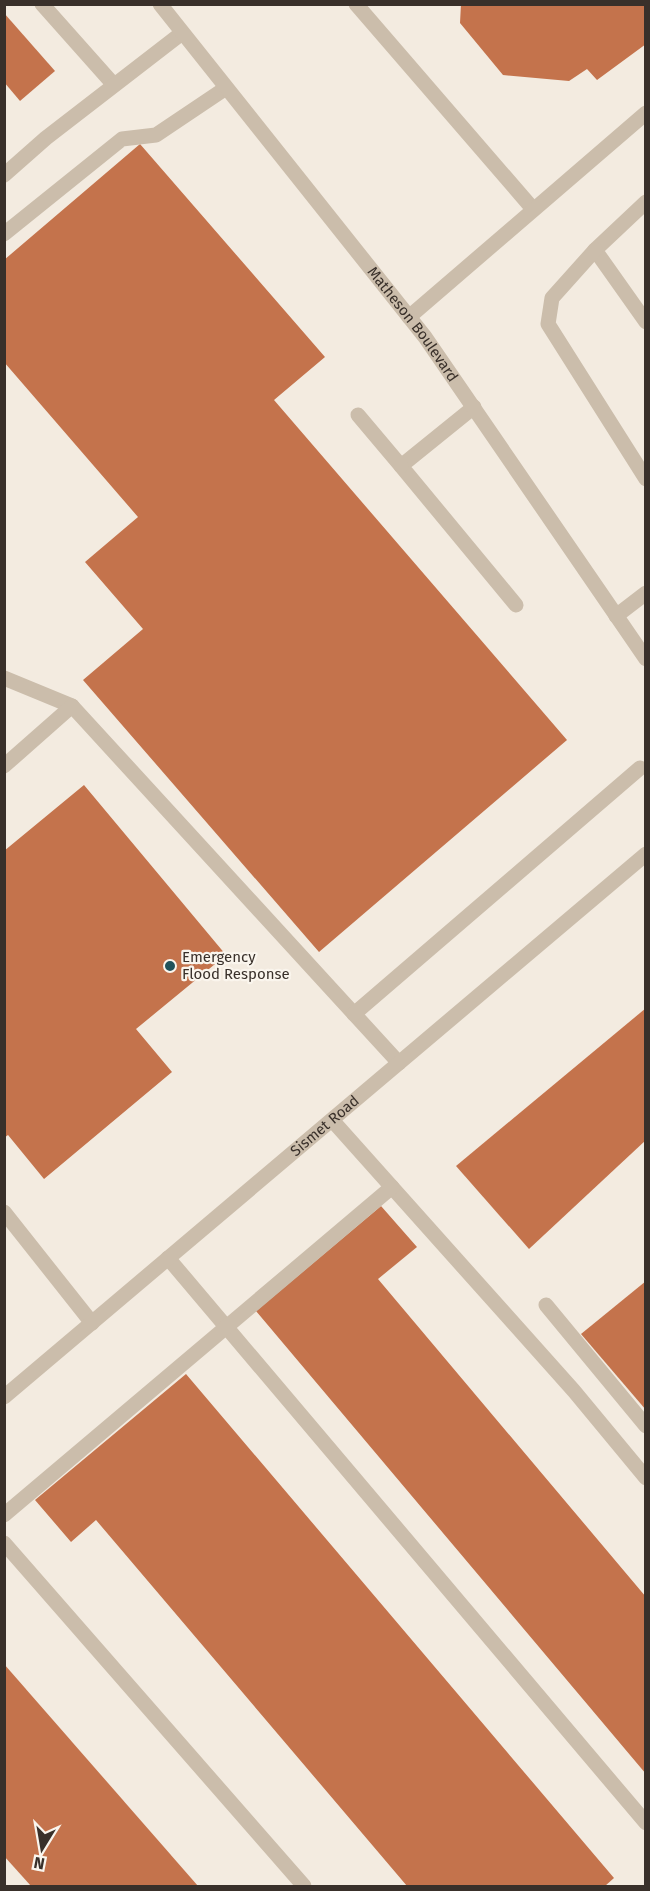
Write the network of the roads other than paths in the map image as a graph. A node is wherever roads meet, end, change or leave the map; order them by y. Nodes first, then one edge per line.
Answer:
1 (42, 4) edge
2 (160, 4) edge
3 (356, 4) edge
4 (182, 33) junction
5 (114, 86) junction
6 (226, 88) junction
7 (645, 113) edge
8 (4, 175) edge
9 (645, 202) edge
10 (533, 210) junction
11 (4, 234) edge
12 (595, 250) junction
13 (409, 317) junction
14 (645, 322) edge
15 (474, 407) junction
16 (358, 415) dead end
17 (401, 466) junction
18 (645, 479) edge
19 (645, 593) edge
20 (516, 605) dead end
21 (616, 616) junction
22 (645, 658) edge
23 (4, 678) edge
24 (72, 706) junction
25 (4, 766) edge
26 (640, 768) dead end
27 (645, 854) edge
28 (354, 1014) junction
29 (399, 1063) junction
30 (332, 1120) junction
31 (392, 1186) junction
32 (4, 1212) edge
33 (168, 1258) junction
34 (546, 1305) dead end
35 (92, 1323) junction
36 (225, 1328) junction
37 (4, 1396) edge
38 (645, 1426) edge
39 (645, 1478) edge
40 (4, 1515) edge
41 (4, 1543) edge
42 (645, 1823) edge
43 (304, 1887) edge

1 - 5 street
2 - 4 street, Matheson Boulevard
3 - 10 street
4 - 5 street
4 - 6 street, Matheson Boulevard
5 - 8 street
6 - 11 street
6 - 13 street, Matheson Boulevard
7 - 10 street
9 - 12 street
10 - 13 street
12 - 14 street
12 - 18 street
13 - 15 street, Matheson Boulevard
15 - 17 street
15 - 21 street, Matheson Boulevard
16 - 17 street
17 - 20 street
19 - 21 street
21 - 22 street, Matheson Boulevard
23 - 24 street
24 - 25 street
24 - 28 street
26 - 28 street
27 - 29 street, Sismet Road
28 - 29 street
29 - 30 street, Sismet Road
30 - 31 street
30 - 33 street, Sismet Road
31 - 36 street
31 - 39 street
32 - 35 street
33 - 35 street, Sismet Road
33 - 36 street
34 - 38 street
35 - 37 street, Sismet Road
36 - 40 street
36 - 42 street
41 - 43 street

